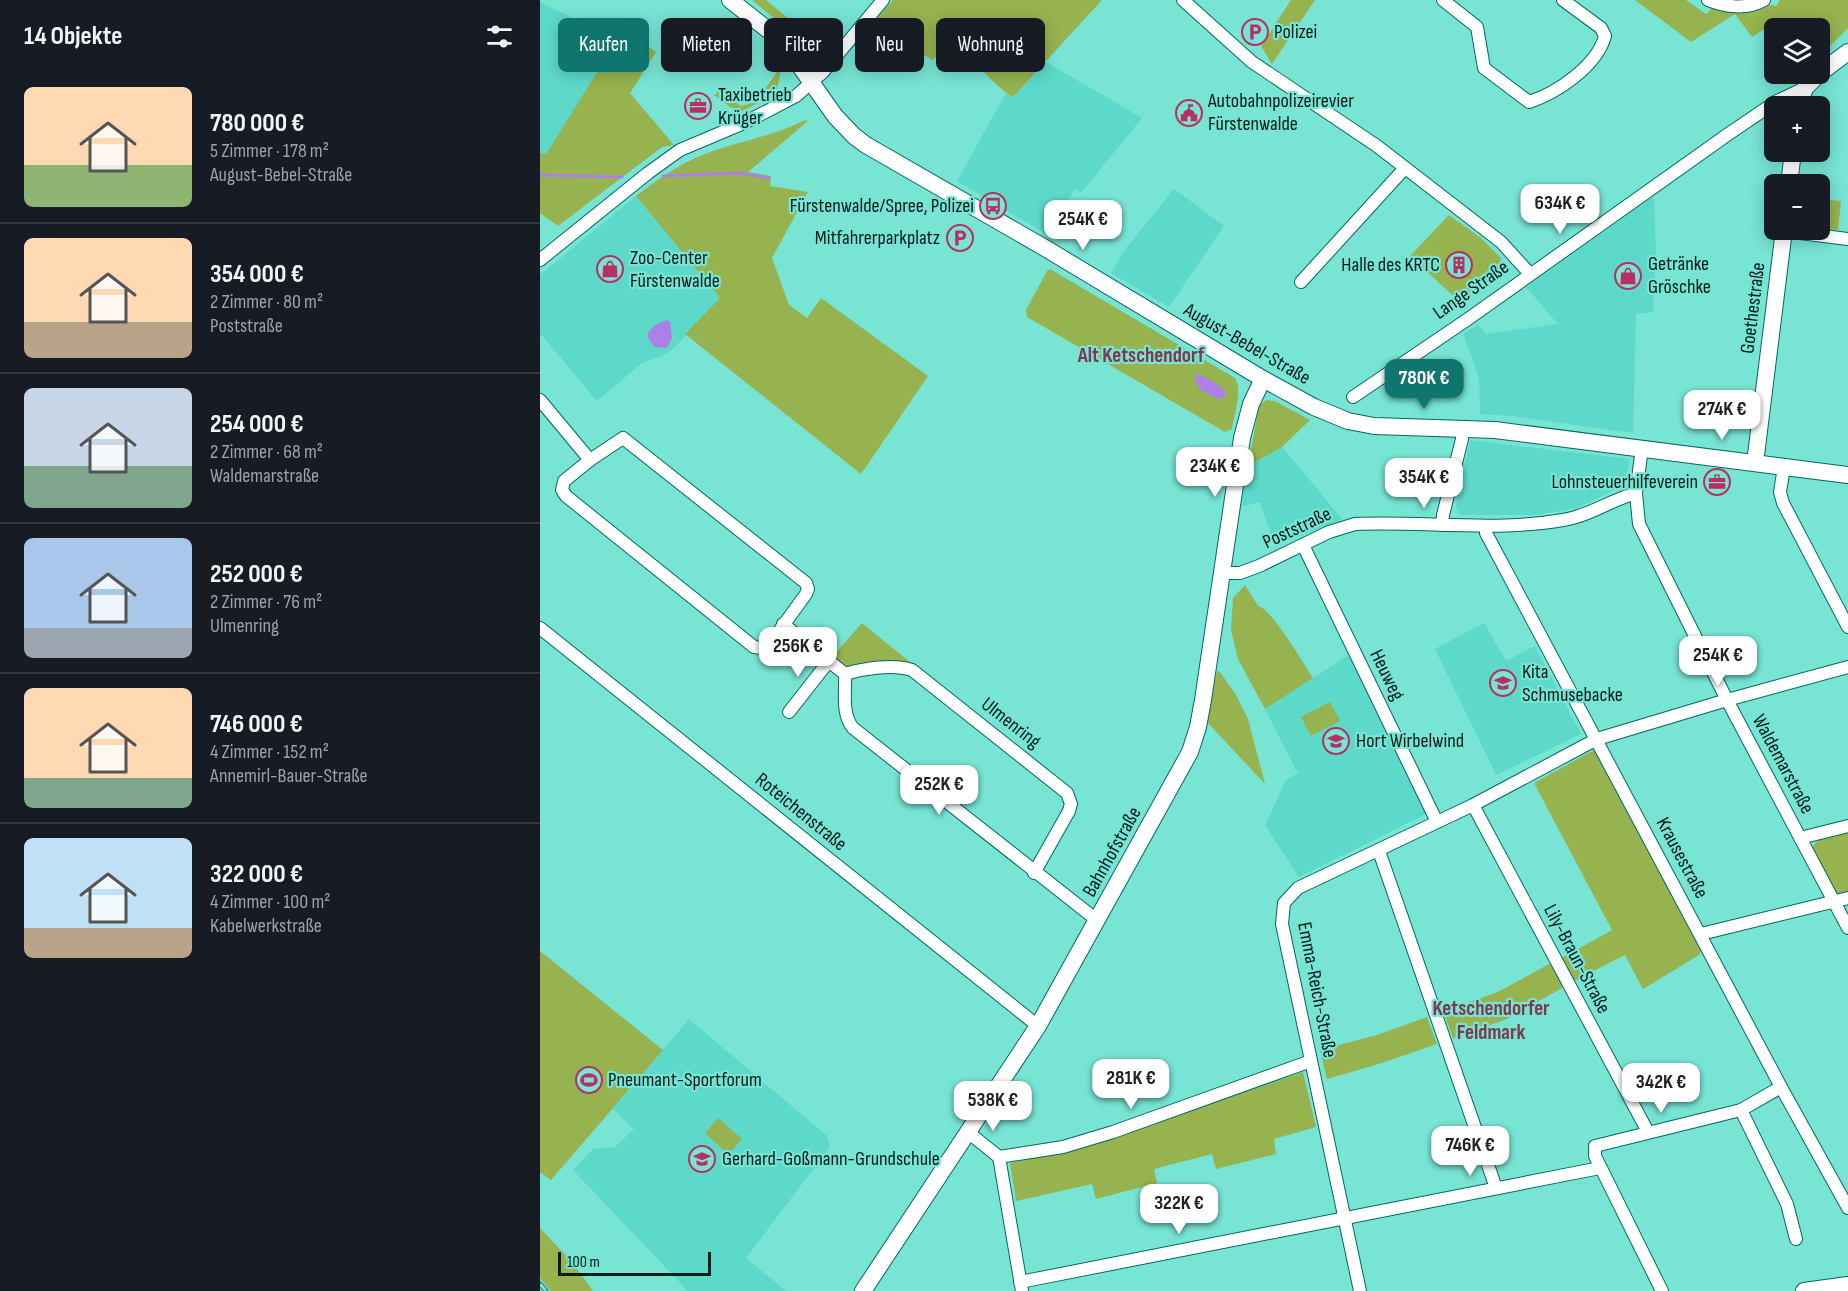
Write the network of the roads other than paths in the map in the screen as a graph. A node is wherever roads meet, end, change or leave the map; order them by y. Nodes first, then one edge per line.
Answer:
1 (730, 0) edge
2 (883, 0) edge
3 (1183, 0) edge
4 (1443, 0) edge
5 (1563, 0) edge
6 (1708, 0) edge
7 (1764, 0) edge
8 (1848, 52) edge
9 (1830, 65) edge
10 (812, 84) junction
11 (1809, 84) edge
12 (1805, 88) junction
13 (1802, 96) edge
14 (1405, 168) junction
15 (1830, 236) edge
16 (1848, 239) edge
17 (1783, 240) edge
18 (540, 260) edge
19 (1530, 274) junction
20 (1301, 282) dead end
21 (1263, 379) junction
22 (1353, 397) dead end
23 (540, 400) edge
24 (1462, 428) junction
25 (1642, 448) junction
26 (590, 460) junction
27 (1755, 463) junction
28 (1784, 467) junction
29 (1848, 476) edge
30 (1636, 493) junction
31 (1442, 525) junction
32 (1486, 526) junction
33 (1303, 545) junction
34 (1221, 573) junction
35 (783, 624) junction
36 (1848, 627) edge
37 (540, 628) edge
38 (829, 661) junction
39 (1848, 667) edge
40 (845, 674) junction
41 (1727, 700) junction
42 (789, 712) dead end
43 (1597, 739) junction
44 (1473, 805) junction
45 (1437, 822) junction
46 (1848, 826) edge
47 (1800, 838) junction
48 (1379, 851) junction
49 (1034, 873) junction
50 (1848, 898) edge
51 (1834, 902) junction
52 (1098, 921) junction
53 (1848, 928) edge
54 (1701, 934) junction
55 (1038, 1026) junction
56 (1311, 1061) junction
57 (1781, 1087) junction
58 (1741, 1110) junction
59 (969, 1132) junction
60 (1648, 1132) junction
61 (999, 1157) junction
62 (1600, 1168) junction
63 (1496, 1188) junction
64 (1848, 1208) edge
65 (1345, 1217) junction
66 (1796, 1239) dead end
67 (1848, 1285) edge
68 (1021, 1286) edge
69 (862, 1291) edge
70 (1360, 1291) edge
71 (1662, 1291) edge
72 (1804, 1291) edge

1 - 10 street, August-Bebel-Straße
2 - 10 street
3 - 14 street
4 - 5 street
6 - 7 street
8 - 9 street, Lange Straße
10 - 18 street
10 - 21 street, August-Bebel-Straße
11 - 12 street, Lange Straße
12 - 13 street
12 - 19 street, Lange Straße
14 - 19 street
14 - 20 street
15 - 16 street
17 - 27 street, Goethestraße
19 - 22 street, Lange Straße
21 - 24 street, August-Bebel-Straße
21 - 34 street, Bahnhofstraße
23 - 26 street
24 - 25 street, August-Bebel-Straße
24 - 31 street
25 - 27 street, August-Bebel-Straße
25 - 30 street, Waldemarstraße
26 - 35 street
26 - 35 street
27 - 28 street, August-Bebel-Straße
28 - 29 street, August-Bebel-Straße
28 - 36 street
30 - 32 street, Poststraße
30 - 41 street, Waldemarstraße
31 - 32 street, Poststraße
31 - 33 street, Poststraße
32 - 43 street, Krausestraße
33 - 34 street, Poststraße
33 - 45 street, Heuweg
34 - 52 street, Bahnhofstraße
35 - 38 street
37 - 55 street, Roteichenstraße
38 - 40 street
38 - 42 street
39 - 41 street, Emma-Reich-Straße
40 - 49 street
40 - 49 street, Ulmenring
41 - 43 street, Emma-Reich-Straße
41 - 47 street, Waldemarstraße
43 - 44 street, Emma-Reich-Straße
43 - 54 street, Krausestraße
44 - 45 street, Emma-Reich-Straße
44 - 60 street, Lily-Braun-Straße
45 - 48 street, Emma-Reich-Straße
46 - 47 street
47 - 51 street, Waldemarstraße
48 - 56 street, Emma-Reich-Straße
48 - 63 street
49 - 52 street
50 - 51 street
51 - 53 street, Waldemarstraße
51 - 54 street
52 - 55 street, Bahnhofstraße
54 - 57 street, Krausestraße
55 - 59 street, Bahnhofstraße
56 - 61 street
56 - 65 street, Emma-Reich-Straße
57 - 58 street
57 - 64 street, Krausestraße
58 - 60 street
58 - 66 street
59 - 61 street
59 - 69 street, Bahnhofstraße
60 - 62 street
61 - 68 street
62 - 63 street
62 - 71 street
63 - 65 street
65 - 68 street
65 - 70 street, Emma-Reich-Straße
67 - 72 street

